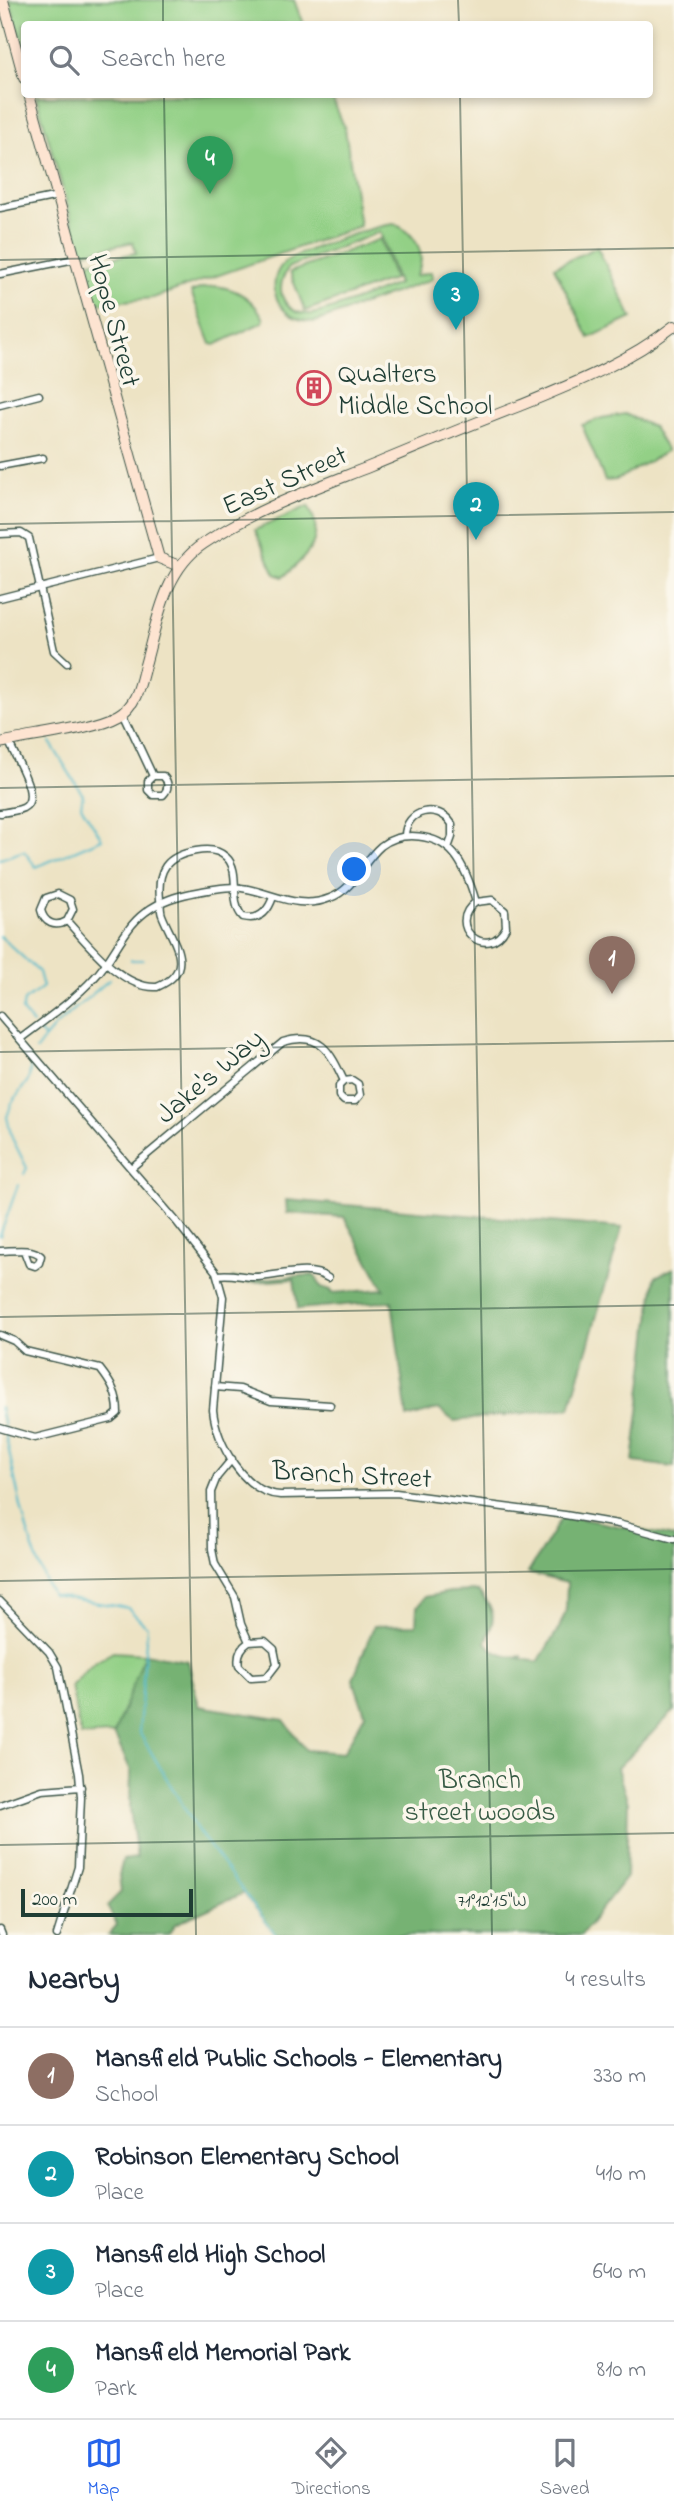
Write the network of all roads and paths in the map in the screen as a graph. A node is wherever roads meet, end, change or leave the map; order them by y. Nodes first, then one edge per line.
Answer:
1 (3, 0) edge
2 (21, 67) edge
3 (30, 98) edge
4 (58, 196) junction
5 (0, 208) edge
6 (75, 259) junction
7 (0, 274) edge
8 (674, 326) edge
9 (39, 395) dead end
10 (0, 405) edge
11 (43, 458) dead end
12 (0, 466) edge
13 (0, 534) edge
14 (159, 558) junction
15 (178, 566) junction
16 (39, 589) junction
17 (0, 598) edge
18 (67, 663) dead end
19 (123, 712) junction
20 (5, 742) edge
21 (153, 776) dead end
22 (0, 813) edge
23 (405, 836) junction
24 (448, 848) junction
25 (234, 886) junction
26 (273, 897) junction
27 (160, 902) junction
28 (476, 902) junction
29 (67, 921) junction
30 (106, 962) junction
31 (0, 1016) edge
32 (20, 1039) junction
33 (344, 1081) dead end
34 (131, 1168) junction
35 (0, 1251) edge
36 (24, 1251) dead end
37 (218, 1275) junction
38 (328, 1278) dead end
39 (0, 1335) edge
40 (215, 1387) junction
41 (330, 1405) dead end
42 (0, 1428) edge
43 (232, 1460) junction
44 (674, 1539) edge
45 (0, 1601) edge
46 (249, 1642) junction
47 (81, 1787) junction
48 (0, 1805) edge
49 (57, 1935) edge

1 - 2 main road
3 - 4 main road, Hope Street
4 - 5 street
4 - 6 main road, Hope Street
6 - 7 street
6 - 14 main road, Hope Street
8 - 15 main road, East Street
9 - 10 street
11 - 12 street
13 - 16 street
14 - 15 main road
14 - 16 street
15 - 19 main road, East Street
16 - 17 street
16 - 18 street
19 - 20 main road
19 - 21 street
20 - 22 street
23 - 24 street
23 - 24 street
23 - 26 street
24 - 28 street
25 - 26 street
25 - 26 street
25 - 27 street
25 - 27 street
27 - 30 street
27 - 30 street
28 - 28 street
29 - 29 street
29 - 30 street
30 - 32 street
31 - 32 street
32 - 34 street
33 - 34 street, Jake's Way
34 - 37 street
35 - 36 street
37 - 38 street
37 - 40 street, Branch Street
39 - 42 street
40 - 41 street
40 - 43 street, Branch Street
43 - 44 street, Branch Street
43 - 46 street
45 - 47 street
46 - 46 street
47 - 48 street
47 - 49 street

